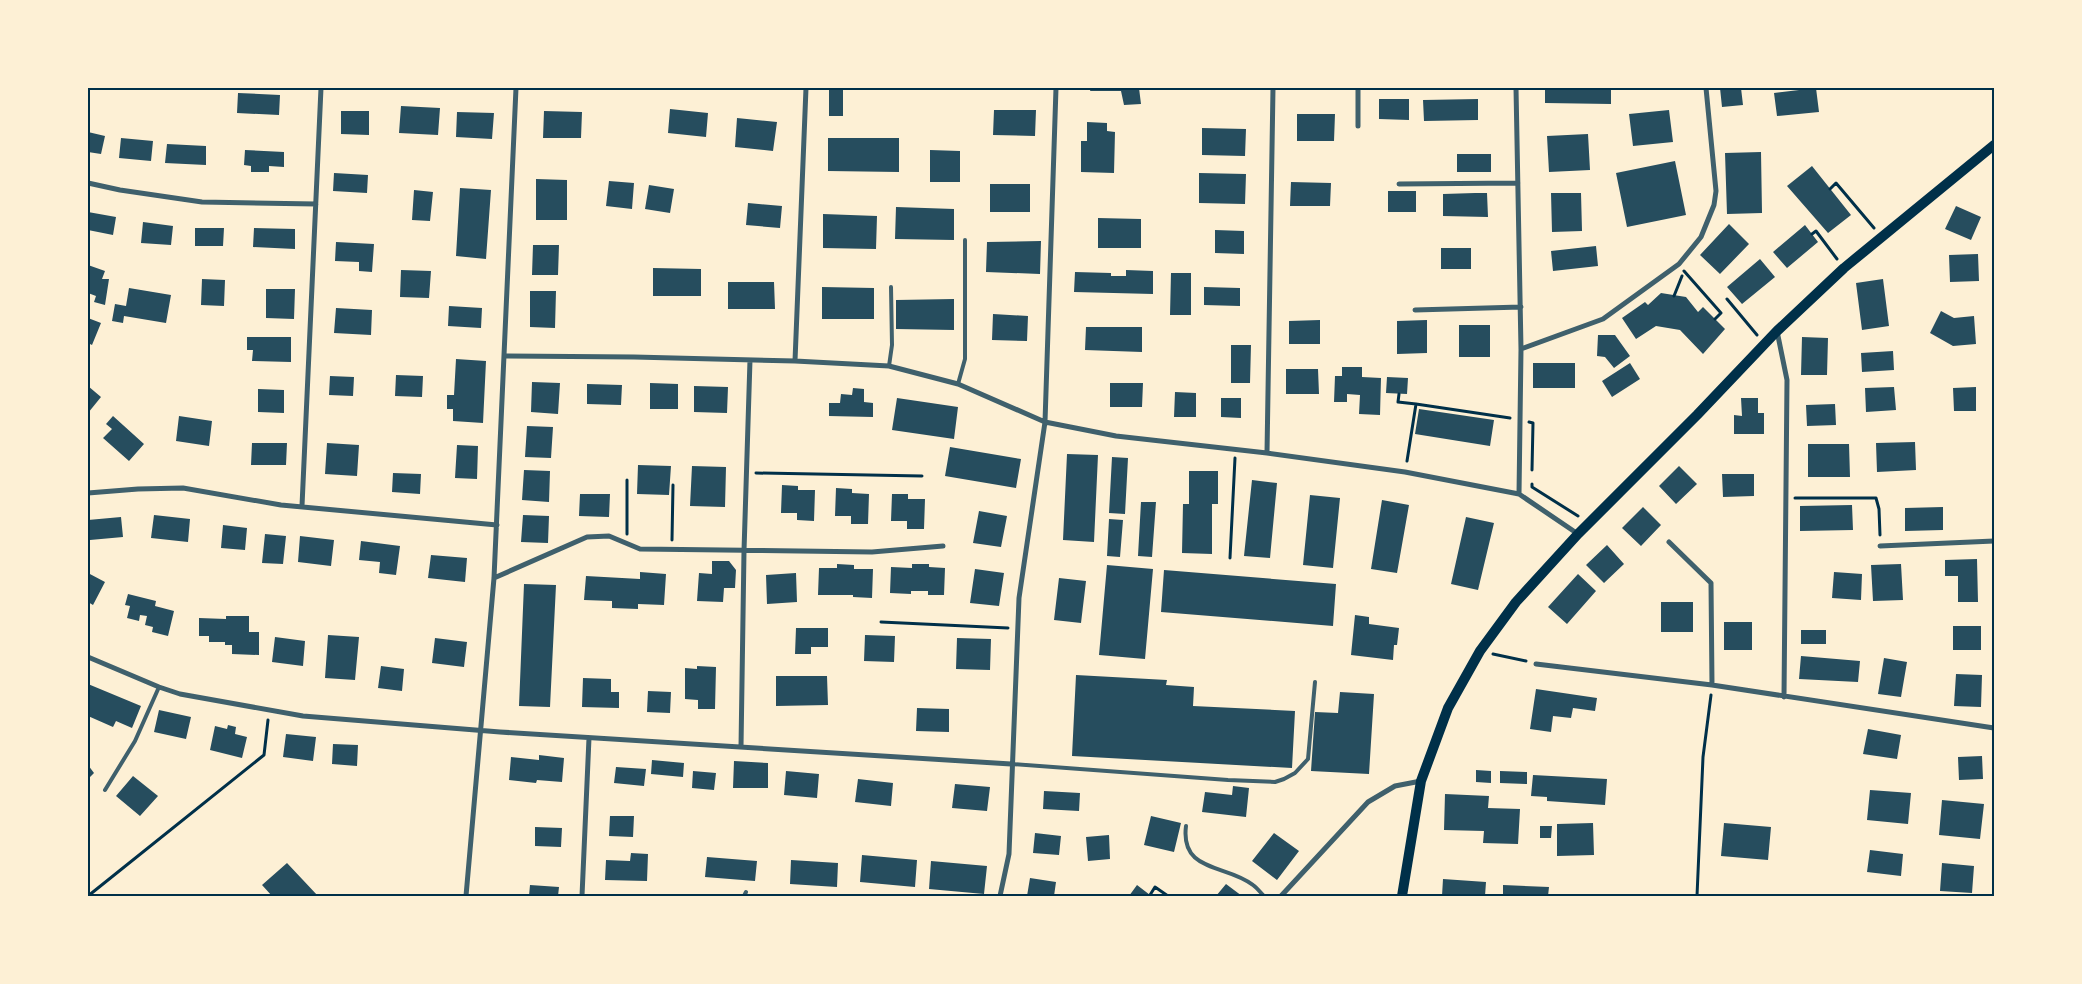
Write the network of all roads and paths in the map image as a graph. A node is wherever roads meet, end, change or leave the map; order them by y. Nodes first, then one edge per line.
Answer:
1 (321, 88) edge
2 (516, 88) edge
3 (806, 88) edge
4 (1056, 88) edge
5 (1273, 88) edge
6 (1358, 88) edge
7 (1516, 88) edge
8 (1706, 88) edge
9 (1358, 126) dead end
10 (1994, 145) edge
11 (88, 183) edge
12 (1518, 183) junction
13 (1399, 184) dead end
14 (1830, 189) dead end
15 (316, 204) junction
16 (1812, 234) dead end
17 (1882, 236) junction
18 (965, 240) dead end
19 (1679, 264) junction
20 (1844, 268) junction
21 (1684, 270) junction
22 (891, 287) dead end
23 (1674, 296) dead end
24 (1727, 299) dead end
25 (1521, 307) junction
26 (1415, 310) dead end
27 (1715, 319) dead end
28 (1777, 331) junction
29 (1764, 344) junction
30 (1522, 349) junction
31 (505, 356) junction
32 (750, 360) junction
33 (795, 361) junction
34 (889, 366) junction
35 (958, 384) junction
36 (1399, 394) dead end
37 (1416, 404) junction
38 (1521, 420) junction
39 (1045, 422) junction
40 (1533, 423) dead end
41 (1236, 450) junction
42 (1267, 453) junction
43 (1405, 472) junction
44 (747, 473) junction
45 (922, 476) dead end
46 (627, 480) dead end
47 (88, 485) edge
48 (673, 486) dead end
49 (90, 492) edge
50 (1519, 494) junction
51 (1787, 498) junction
52 (302, 506) junction
53 (1586, 514) dead end
54 (497, 525) junction
55 (1578, 534) junction
56 (1668, 542) dead end
57 (1994, 542) edge
58 (627, 544) junction
59 (943, 546) dead end
60 (1880, 546) joint
61 (672, 549) junction
62 (744, 551) junction
63 (1230, 558) dead end
64 (494, 578) junction
65 (881, 622) dead end
66 (1017, 628) junction
67 (1480, 651) junction
68 (88, 656) edge
69 (1536, 664) joint
70 (1315, 682) dead end
71 (1712, 685) junction
72 (160, 687) junction
73 (1784, 697) junction
74 (269, 710) junction
75 (1994, 728) edge
76 (481, 731) junction
77 (589, 738) junction
78 (741, 747) junction
79 (1011, 764) junction
80 (1421, 781) junction
81 (105, 790) dead end
82 (1186, 826) dead end
83 (1150, 895) dead end
84 (88, 896) edge
85 (466, 896) edge
86 (582, 896) edge
87 (1000, 896) edge
88 (1168, 896) edge
89 (1264, 896) edge
90 (1281, 896) edge
91 (1402, 896) edge
92 (1697, 896) edge

1 - 15 street
2 - 31 street
3 - 33 street
4 - 39 street
5 - 42 street
6 - 9 street
7 - 12 street
8 - 19 street
10 - 17 main road
11 - 15 street
12 - 13 street
12 - 25 street
14 - 17 path
15 - 52 street
16 - 20 path
17 - 20 main road
18 - 35 lane
19 - 21 path
19 - 30 street
20 - 28 main road
21 - 23 path
21 - 27 path
22 - 34 lane
24 - 29 path
25 - 26 street
25 - 30 street
28 - 29 main road
28 - 51 street
29 - 55 main road
30 - 38 street
31 - 32 street
31 - 54 street
32 - 33 street
32 - 44 street
33 - 34 street
34 - 35 street
35 - 39 street
36 - 37 path
37 - 38 path
37 - 43 path
38 - 50 street
39 - 41 street
39 - 66 street
40 - 53 path
41 - 42 street
41 - 63 path
42 - 43 street
43 - 50 street
44 - 45 path
44 - 62 street
46 - 58 path
47 - 49 street
48 - 61 path
49 - 52 street
50 - 55 street
51 - 60 path
51 - 73 street
52 - 54 street
54 - 64 street
55 - 67 main road
56 - 71 street
57 - 60 street
58 - 61 street
58 - 64 street
59 - 62 street
61 - 62 street
62 - 78 street
64 - 76 street
65 - 66 path
66 - 79 street
67 - 69 path
67 - 80 main road
68 - 72 street
69 - 71 street
70 - 79 lane
71 - 73 street
71 - 92 path
72 - 74 street
72 - 81 lane
73 - 75 street
74 - 76 street
74 - 84 path
76 - 77 street
76 - 85 street
77 - 78 street
77 - 86 street
78 - 79 street
79 - 87 street
80 - 90 street
80 - 91 main road
82 - 89 lane
83 - 88 path

